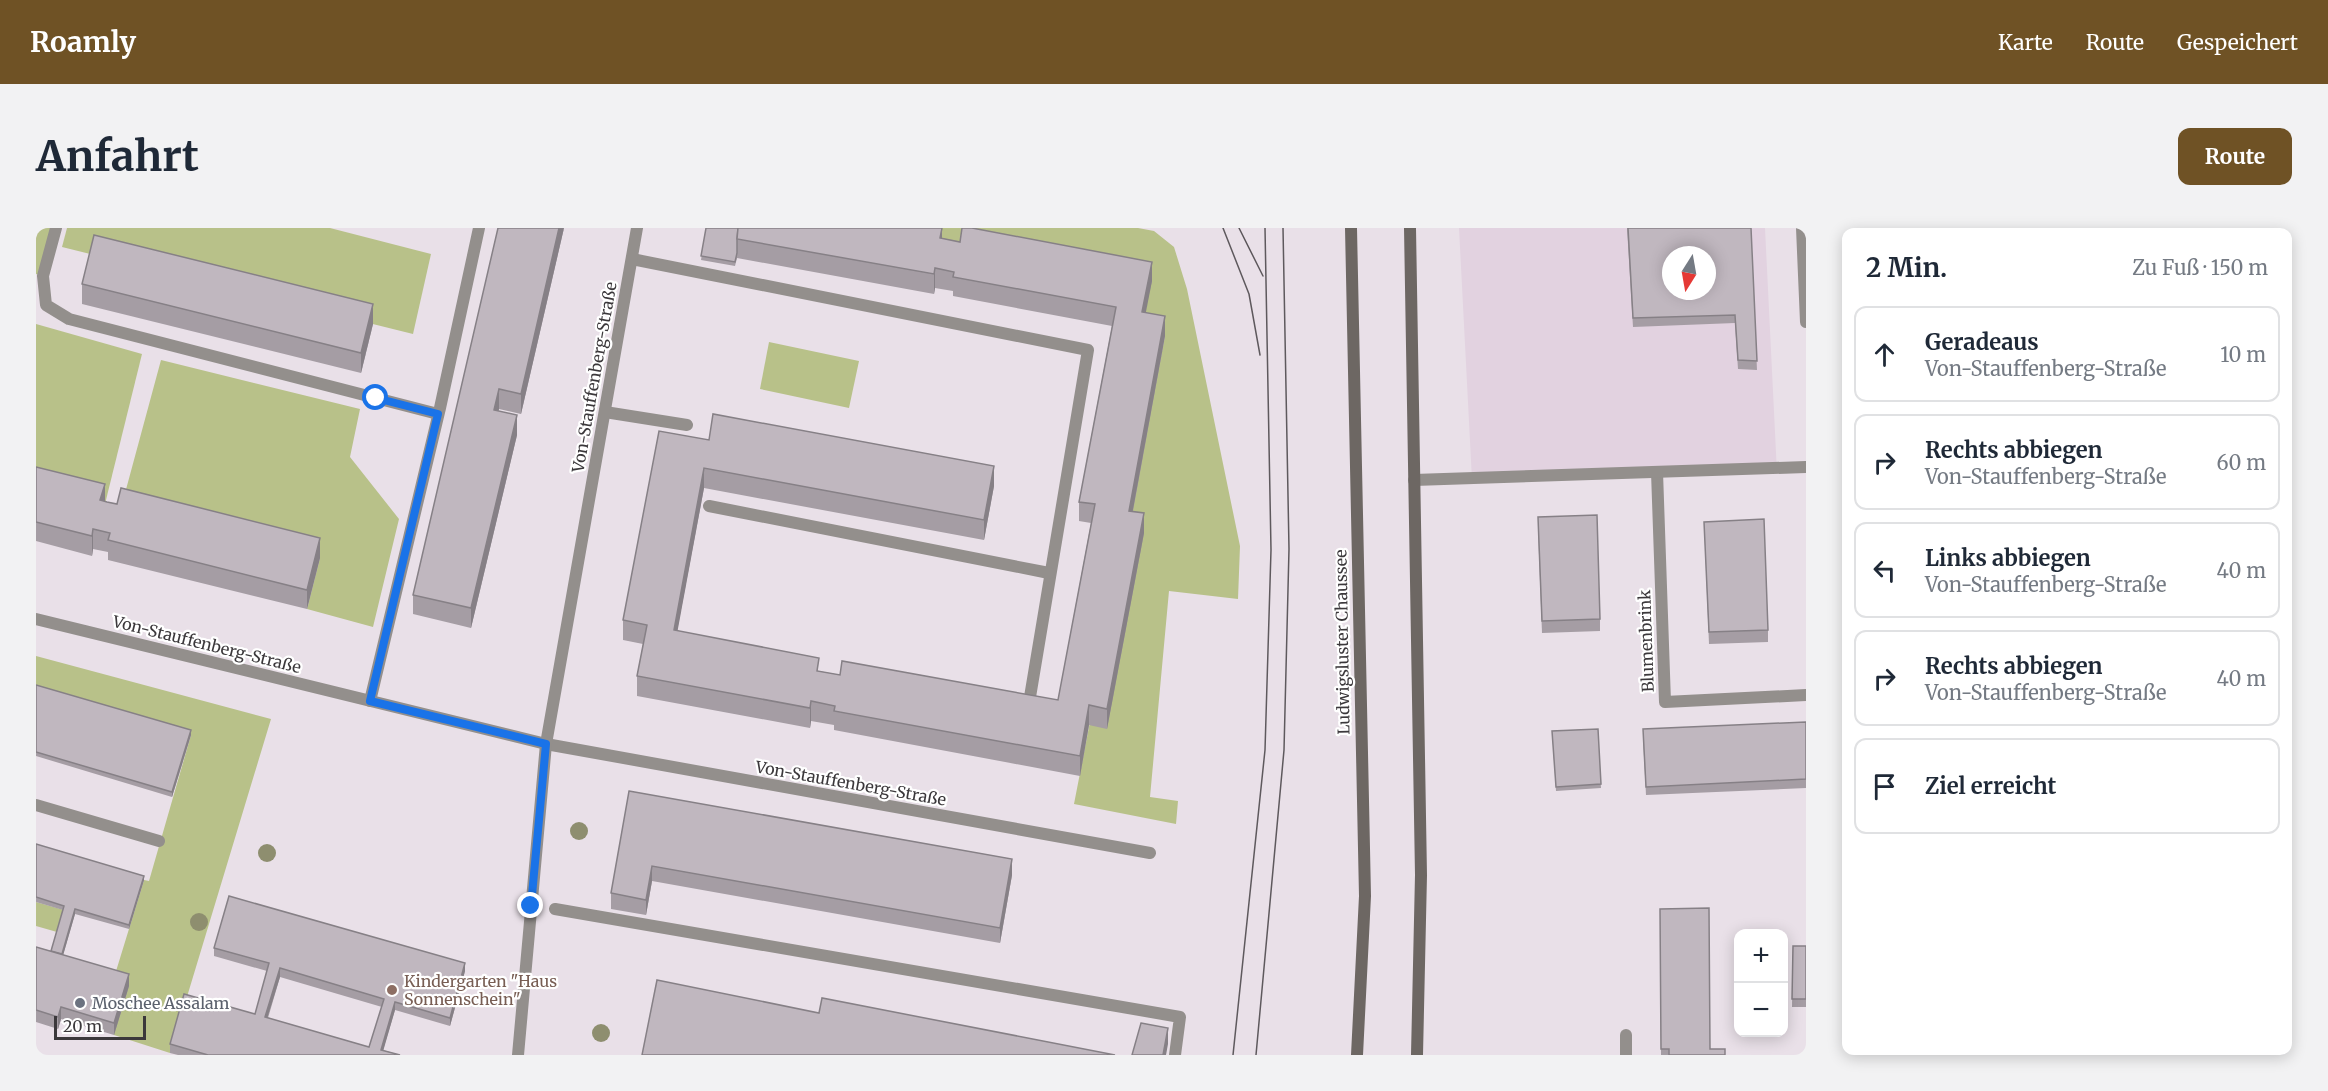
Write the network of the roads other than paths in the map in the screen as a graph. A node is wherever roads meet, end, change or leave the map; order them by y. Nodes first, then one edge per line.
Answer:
1 (56, 228) edge
2 (479, 228) edge
3 (637, 228) edge
4 (1351, 228) edge
5 (1410, 228) edge
6 (1802, 228) edge
7 (632, 259) junction
8 (1806, 322) edge
9 (605, 412) junction
10 (438, 414) junction
11 (687, 425) dead end
12 (1806, 466) edge
13 (1657, 472) junction
14 (1414, 480) junction
15 (709, 506) dead end
16 (1049, 573) junction
17 (36, 619) edge
18 (1806, 694) edge
19 (370, 701) junction
20 (1029, 703) edge
21 (546, 744) junction
22 (36, 805) edge
23 (159, 841) dead end
24 (1150, 853) dead end
25 (555, 909) dead end
26 (1626, 1035) dead end
27 (518, 1055) edge
28 (1175, 1055) edge
29 (1357, 1055) edge
30 (1417, 1055) edge
31 (1626, 1055) edge

1 - 10 street
2 - 10 street
3 - 7 street, Von-Stauffenberg-Straße
4 - 29 street, Ludwigsluster Chaussee
5 - 14 street
6 - 8 street
7 - 9 street, Von-Stauffenberg-Straße
7 - 16 street
9 - 11 street
9 - 21 street, Von-Stauffenberg-Straße
10 - 19 street
12 - 13 street
13 - 14 street
13 - 18 street, Blumenbrink
14 - 30 street
15 - 16 street
16 - 20 street
17 - 19 street, Von-Stauffenberg-Straße
19 - 21 street, Von-Stauffenberg-Straße
21 - 24 street, Von-Stauffenberg-Straße
21 - 27 street, Von-Stauffenberg-Straße
22 - 23 street
25 - 28 street
26 - 31 street

